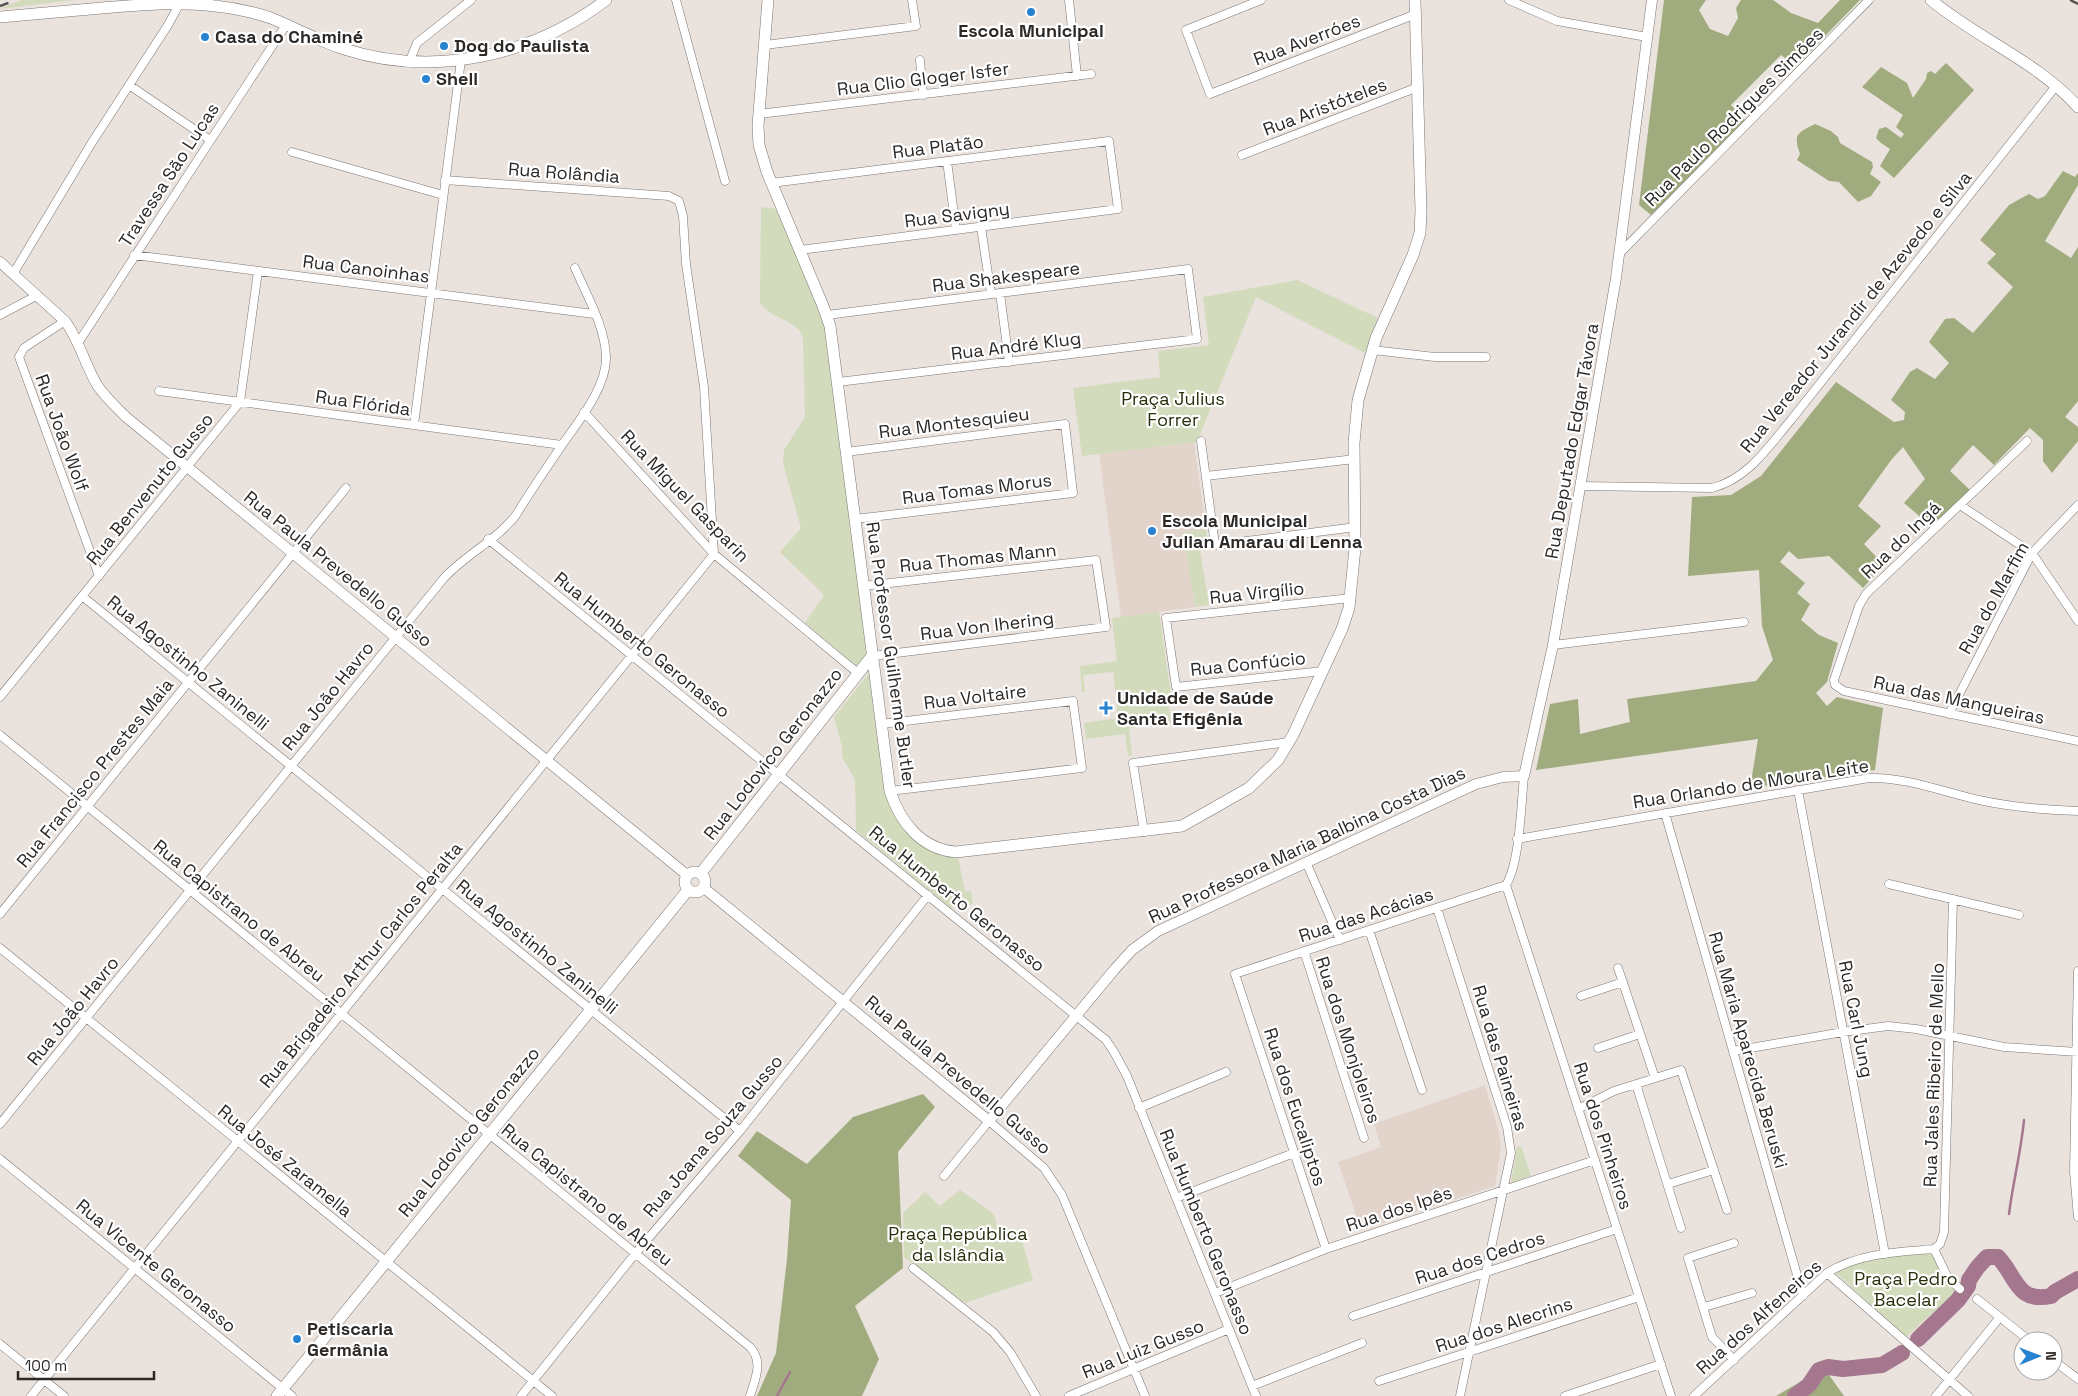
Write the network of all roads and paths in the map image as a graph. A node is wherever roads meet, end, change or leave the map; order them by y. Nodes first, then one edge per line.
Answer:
1 (470, 0) edge
2 (606, 0) edge
3 (676, 0) edge
4 (768, 0) edge
5 (912, 0) edge
6 (1069, 0) edge
7 (1262, 0) edge
8 (1415, 0) edge
9 (1509, 0) edge
10 (1652, 0) edge
11 (1869, 0) edge
12 (1931, 0) edge
13 (180, 3) junction
14 (1416, 14) junction
15 (0, 17) edge
16 (286, 25) junction
17 (1647, 36) junction
18 (764, 45) junction
19 (410, 60) junction
20 (461, 60) junction
21 (920, 60) dead end
22 (1092, 74) dead end
23 (1077, 76) junction
24 (129, 85) junction
25 (2056, 86) junction
26 (1418, 87) junction
27 (923, 95) junction
28 (2078, 107) edge
29 (759, 114) junction
30 (210, 140) junction
31 (292, 152) dead end
32 (1242, 155) dead end
33 (946, 161) junction
34 (446, 180) junction
35 (725, 181) dead end
36 (771, 184) junction
37 (444, 195) junction
38 (1118, 209) joint
39 (982, 227) junction
40 (956, 230) junction
41 (800, 250) junction
42 (1619, 254) junction
43 (134, 255) junction
44 (0, 262) edge
45 (575, 268) dead end
46 (258, 271) junction
47 (14, 274) junction
48 (431, 293) junction
49 (1000, 293) junction
50 (991, 294) junction
51 (38, 295) junction
52 (594, 314) junction
53 (0, 315) edge
54 (827, 315) junction
55 (65, 320) junction
56 (1197, 339) joint
57 (78, 343) junction
58 (1372, 350) junction
59 (1486, 357) dead end
60 (1009, 362) junction
61 (838, 382) junction
62 (159, 391) dead end
63 (240, 402) junction
64 (584, 412) junction
65 (414, 425) junction
66 (1201, 441) dead end
67 (2027, 441) dead end
68 (562, 445) junction
69 (846, 452) junction
70 (1355, 459) junction
71 (188, 467) junction
72 (1206, 476) junction
73 (1581, 486) junction
74 (346, 488) dead end
75 (1073, 493) joint
76 (1960, 505) junction
77 (2078, 505) edge
78 (855, 519) junction
79 (1356, 527) junction
80 (488, 539) junction
81 (293, 553) junction
82 (2032, 553) junction
83 (714, 554) junction
84 (99, 576) junction
85 (863, 586) junction
86 (82, 596) junction
87 (1351, 598) junction
88 (2078, 621) edge
89 (1744, 622) dead end
90 (1106, 627) joint
91 (396, 637) junction
92 (1553, 645) junction
93 (632, 656) junction
94 (872, 656) junction
95 (1323, 672) junction
96 (859, 674) junction
97 (188, 682) junction
98 (1834, 685) joint
99 (1176, 687) joint
100 (0, 698) edge
101 (1948, 714) junction
102 (881, 724) junction
103 (0, 735) edge
104 (2078, 741) edge
105 (1289, 742) junction
106 (547, 760) junction
107 (291, 766) junction
108 (779, 775) junction
109 (1524, 776) junction
110 (1798, 790) junction
111 (890, 791) junction
112 (87, 806) junction
113 (2078, 811) edge
114 (1665, 813) junction
115 (1144, 832) junction
116 (1517, 839) junction
117 (1306, 862) junction
118 (701, 873) junction
119 (687, 875) junction
120 (1889, 884) dead end
121 (1506, 885) junction
122 (704, 888) junction
123 (442, 889) junction
124 (190, 890) junction
125 (688, 890) junction
126 (928, 895) junction
127 (1954, 899) junction
128 (1437, 908) junction
129 (0, 914) edge
130 (2019, 915) dead end
131 (1369, 930) junction
132 (1340, 940) junction
133 (0, 948) edge
134 (1304, 952) junction
135 (1618, 968) dead end
136 (2078, 971) edge
137 (1236, 974) joint
138 (1623, 982) junction
139 (1581, 996) dead end
140 (843, 1001) junction
141 (591, 1010) junction
142 (341, 1014) junction
143 (1076, 1015) junction
144 (86, 1018) junction
145 (1843, 1032) junction
146 (1640, 1034) junction
147 (1950, 1036) junction
148 (1598, 1048) dead end
149 (1733, 1051) junction
150 (2077, 1052) edge
151 (1226, 1072) dead end
152 (1655, 1078) junction
153 (1636, 1084) junction
154 (1422, 1090) dead end
155 (1139, 1108) junction
156 (1578, 1109) junction
157 (989, 1121) junction
158 (0, 1124) edge
159 (740, 1131) junction
160 (489, 1134) junction
161 (1364, 1138) dead end
162 (238, 1141) junction
163 (1294, 1153) junction
164 (0, 1159) edge
165 (1595, 1160) junction
166 (1714, 1170) junction
167 (944, 1176) dead end
168 (1668, 1184) junction
169 (1504, 1190) junction
170 (1176, 1198) junction
171 (1727, 1210) dead end
172 (2078, 1217) edge
173 (1681, 1228) dead end
174 (1617, 1229) junction
175 (1734, 1243) dead end
176 (1934, 1248) junction
177 (1326, 1249) junction
178 (635, 1254) junction
179 (1885, 1254) junction
180 (386, 1262) junction
181 (135, 1268) junction
182 (913, 1268) dead end
183 (1487, 1272) junction
184 (1827, 1273) junction
185 (1960, 1289) dead end
186 (1215, 1293) junction
187 (1752, 1293) dead end
188 (1803, 1296) junction
189 (1639, 1297) junction
190 (1977, 1299) dead end
191 (1704, 1308) junction
192 (1353, 1316) dead end
193 (2000, 1318) junction
194 (1229, 1329) junction
195 (2017, 1331) edge
196 (1362, 1343) dead end
197 (0, 1344) edge
198 (1470, 1352) junction
199 (1734, 1360) junction
200 (1660, 1364) junction
201 (2063, 1368) edge
202 (1134, 1369) junction
203 (2078, 1379) edge
204 (44, 1380) junction
205 (533, 1381) junction
206 (1379, 1381) dead end
207 (1949, 1381) junction
208 (1252, 1386) junction
209 (284, 1394) edge
210 (31, 1396) edge
211 (64, 1396) edge
212 (521, 1396) edge
213 (552, 1396) edge
214 (750, 1396) edge
215 (1036, 1396) edge
216 (1069, 1396) edge
217 (1145, 1396) edge
218 (1256, 1396) edge
219 (1460, 1396) edge
220 (1565, 1396) edge
221 (1671, 1396) edge
222 (1694, 1396) edge
223 (1936, 1396) edge
224 (1968, 1396) edge

1 - 19 street
2 - 20 main road
3 - 35 street
4 - 18 main road, Rua Professor Guilherme Butler
5 - 18 street
6 - 23 street
7 - 14 street, Rua Averróes
8 - 14 main road, Rua Professor Guilherme Butler
9 - 17 street
10 - 17 street, Rua Deputado Edgar Távora
11 - 42 street, Rua Paulo Rodrigues Simões
12 - 25 main road
13 - 15 main road
13 - 16 main road
13 - 24 street
14 - 26 main road, Rua Professor Guilherme Butler
16 - 19 main road
16 - 30 street, Travessa São Lucas
17 - 42 street, Rua Deputado Edgar Távora
18 - 29 main road, Rua Professor Guilherme Butler
19 - 20 main road
20 - 34 street
21 - 27 street
22 - 23 street, Rua Clio Gloger Isfer
23 - 27 street, Rua Clio Gloger Isfer
24 - 30 street
24 - 47 street
25 - 28 main road
25 - 73 street, Rua Vereador Jurandir de Azevedo e Silva
26 - 32 street, Rua Aristóteles
26 - 58 main road, Rua Professor Guilherme Butler
27 - 29 street, Rua Clio Gloger Isfer
29 - 36 main road, Rua Professor Guilherme Butler
30 - 43 street, Travessa São Lucas
31 - 37 street
33 - 36 street, Rua Platão
33 - 38 street, Rua Platão
33 - 40 street
34 - 37 street
34 - 83 street, Rua Rolândia
36 - 41 main road, Rua Professor Guilherme Butler
37 - 48 street
38 - 39 street, Rua Savigny
39 - 40 street, Rua Savigny
39 - 50 street
40 - 41 street, Rua Savigny
41 - 54 main road, Rua Professor Guilherme Butler
42 - 73 street, Rua Deputado Edgar Távora
43 - 46 street, Rua Canoinhas
43 - 57 street, Travessa São Lucas
44 - 47 street, Rua Paula Prevedello Gusso
45 - 52 street, Rua João Havro
46 - 48 street, Rua Canoinhas
46 - 63 street
47 - 51 street, Rua Paula Prevedello Gusso
48 - 52 street, Rua Canoinhas
48 - 65 street
49 - 50 street, Rua Shakespeare
49 - 56 street, Rua Shakespeare
49 - 60 street
50 - 54 street, Rua Shakespeare
51 - 53 street
51 - 55 street, Rua Paula Prevedello Gusso
52 - 64 street, Rua João Havro
54 - 61 main road, Rua Professor Guilherme Butler
55 - 57 street, Rua Paula Prevedello Gusso
55 - 84 street, Rua João Wolf
56 - 60 street, Rua André Klug
57 - 71 street, Rua Paula Prevedello Gusso
58 - 59 street
58 - 70 main road, Rua Professor Guilherme Butler
60 - 61 street, Rua André Klug
61 - 69 main road, Rua Professor Guilherme Butler
62 - 63 street, Rua Flórida
63 - 65 street, Rua Flórida
63 - 71 street, Rua Benvenuto Gusso
64 - 68 street, Rua João Havro
64 - 83 street, Rua Miguel Gasparin
65 - 68 street, Rua Flórida
66 - 72 street
67 - 76 street, Rua do Ingá
68 - 80 street, Rua João Havro
69 - 75 street, Rua Montesquieu
69 - 78 main road, Rua Professor Guilherme Butler
70 - 72 street
70 - 79 main road, Rua Professor Guilherme Butler
71 - 81 street, Rua Paula Prevedello Gusso
71 - 84 street, Rua Benvenuto Gusso
72 - 79 street
73 - 92 street, Rua Deputado Edgar Távora
74 - 81 street, Rua Francisco Prestes Maia
75 - 78 street, Rua Tomas Morus
76 - 82 street
76 - 98 street, Rua do Ingá
77 - 82 street, Rua do Marfim
78 - 85 main road, Rua Professor Guilherme Butler
79 - 87 main road, Rua Professor Guilherme Butler
80 - 91 street, Rua João Havro
80 - 93 street, Rua Humberto Geronasso
81 - 91 street, Rua Paula Prevedello Gusso
81 - 97 street, Rua Francisco Prestes Maia
82 - 88 street
82 - 101 street, Rua do Marfim
83 - 93 street, Rua Brigadeiro Arthur Carlos Peralta
83 - 96 street, Rua Miguel Gasparin
84 - 86 street, Rua Benvenuto Gusso
85 - 90 street, Rua Thomas Mann
85 - 94 main road, Rua Professor Guilherme Butler
86 - 97 street, Rua Agostinho Zaninelli
86 - 100 street, Rua Benvenuto Gusso
87 - 95 main road, Rua Professor Guilherme Butler
87 - 99 street, Rua Virgílio
89 - 92 street
90 - 94 street, Rua Von Ihering
91 - 106 street, Rua Paula Prevedello Gusso
91 - 107 street, Rua João Havro
92 - 109 street, Rua Deputado Edgar Távora
93 - 106 street, Rua Brigadeiro Arthur Carlos Peralta
93 - 108 street, Rua Humberto Geronasso
94 - 96 main road, Rua Lodovico Geronazzo
94 - 102 main road, Rua Professor Guilherme Butler
95 - 99 street, Rua Confúcio
95 - 105 main road, Rua Professor Guilherme Butler
96 - 108 main road, Rua Lodovico Geronazzo
97 - 107 street, Rua Agostinho Zaninelli
97 - 112 street, Rua Francisco Prestes Maia
98 - 101 street, Rua das Mangueiras
101 - 104 street, Rua das Mangueiras
102 - 111 main road, Rua Professor Guilherme Butler
102 - 111 street, Rua Voltaire
103 - 112 street, Rua Capistrano de Abreu
105 - 115 main road, Rua Professor Guilherme Butler
105 - 115 street
106 - 119 street, Rua Paula Prevedello Gusso
106 - 123 street, Rua Brigadeiro Arthur Carlos Peralta
107 - 123 street, Rua Agostinho Zaninelli
107 - 124 street, Rua João Havro
108 - 118 main road, Rua Lodovico Geronazzo
108 - 126 street, Rua Humberto Geronasso
109 - 116 street, Rua Deputado Edgar Távora
109 - 117 street, Rua Professora Maria Balbina Costa Dias
110 - 113 street, Rua Orlando de Moura Leite
110 - 114 street, Rua Orlando de Moura Leite
110 - 145 street, Rua Carl Jung
111 - 115 main road, Rua Professor Guilherme Butler
112 - 124 street, Rua Capistrano de Abreu
112 - 129 street, Rua Francisco Prestes Maia
114 - 116 street, Rua Orlando de Moura Leite
114 - 149 street, Rua Maria Aparecida Beruski
116 - 121 street, Rua Deputado Edgar Távora
117 - 132 street
117 - 143 street, Rua Professora Maria Balbina Costa Dias
118 - 119 main road
118 - 122 main road
119 - 125 main road
120 - 127 street
121 - 128 street, Rua das Acácias
121 - 156 street, Rua dos Pinheiros
122 - 125 main road
122 - 140 street, Rua Paula Prevedello Gusso
123 - 141 street, Rua Agostinho Zaninelli
123 - 142 street, Rua Brigadeiro Arthur Carlos Peralta
124 - 142 street, Rua Capistrano de Abreu
124 - 144 street, Rua João Havro
125 - 141 main road, Rua Lodovico Geronazzo
126 - 140 street, Rua Joana Souza Gusso
126 - 143 street, Rua Humberto Geronasso
127 - 130 street
127 - 147 street, Rua Jales Ribeiro de Mello
128 - 131 street, Rua das Acácias
128 - 169 street, Rua das Paineiras
131 - 132 street, Rua das Acácias
131 - 154 street
132 - 134 street, Rua das Acácias
133 - 144 street, Rua José Zaramella
134 - 137 street, Rua das Acácias
134 - 161 street, Rua dos Monjoleiros
135 - 138 street
136 - 150 street
137 - 163 street, Rua dos Eucaliptos
138 - 139 street
138 - 146 street
140 - 157 street, Rua Paula Prevedello Gusso
140 - 159 street, Rua Joana Souza Gusso
141 - 159 street, Rua Agostinho Zaninelli
141 - 160 main road, Rua Lodovico Geronazzo
142 - 160 street, Rua Capistrano de Abreu
142 - 162 street, Rua Brigadeiro Arthur Carlos Peralta
143 - 155 street, Rua Humberto Geronasso
143 - 157 street, Rua Professora Maria Balbina Costa Dias
144 - 158 street, Rua João Havro
144 - 162 street, Rua José Zaramella
145 - 147 street
145 - 149 street
145 - 179 street, Rua Carl Jung
146 - 148 street
146 - 152 street
147 - 150 street
147 - 176 street, Rua Jales Ribeiro de Mello
149 - 188 street, Rua Maria Aparecida Beruski
150 - 172 street
151 - 155 street
152 - 153 street
152 - 166 street
153 - 156 street
153 - 168 street
155 - 170 street, Rua Humberto Geronasso
156 - 165 street, Rua dos Pinheiros
157 - 167 street, Rua Professora Maria Balbina Costa Dias
157 - 202 street, Rua Paula Prevedello Gusso
159 - 178 street, Rua Joana Souza Gusso
160 - 178 street, Rua Capistrano de Abreu
160 - 180 main road, Rua Lodovico Geronazzo
162 - 180 street, Rua José Zaramella
162 - 181 street, Rua Brigadeiro Arthur Carlos Peralta
163 - 170 street
163 - 177 street, Rua dos Eucaliptos
164 - 181 street, Rua Vicente Geronasso
165 - 169 street, Rua dos Ipês
165 - 174 street, Rua dos Pinheiros
166 - 168 street
166 - 171 street
168 - 173 street
169 - 177 street, Rua dos Ipês
169 - 183 street, Rua das Paineiras
170 - 186 street, Rua Humberto Geronasso
174 - 183 street, Rua dos Cedros
174 - 189 street, Rua dos Pinheiros
175 - 191 street
176 - 179 street, Rua dos Alfeneiros
176 - 185 street
177 - 186 street, Rua dos Ipês
178 - 205 street, Rua Joana Souza Gusso
178 - 214 street, Rua Capistrano de Abreu
179 - 184 street, Rua dos Alfeneiros
180 - 205 street, Rua José Zaramella
180 - 209 main road, Rua Lodovico Geronazzo
181 - 204 street, Rua Brigadeiro Arthur Carlos Peralta
181 - 209 street, Rua Vicente Geronasso
182 - 215 street
183 - 192 street, Rua dos Cedros
183 - 198 street, Rua das Paineiras
184 - 188 street, Rua dos Alfeneiros
184 - 207 street
186 - 194 street, Rua Humberto Geronasso
187 - 191 street
188 - 199 street, Rua dos Alfeneiros
189 - 198 street, Rua dos Alecrins
189 - 200 street, Rua dos Pinheiros
190 - 193 street
191 - 199 street
193 - 195 street
193 - 207 street
194 - 202 street, Rua Luiz Gusso
194 - 208 street, Rua Humberto Geronasso
196 - 208 street
197 - 204 street
198 - 206 street, Rua dos Alecrins
198 - 219 street, Rua das Paineiras
199 - 222 street, Rua dos Alfeneiros
200 - 220 street
200 - 221 street, Rua dos Pinheiros
201 - 203 street
202 - 216 street, Rua Luiz Gusso
202 - 217 street, Rua Paula Prevedello Gusso
204 - 210 street, Rua Brigadeiro Arthur Carlos Peralta
204 - 211 street
205 - 212 street, Rua Joana Souza Gusso
205 - 213 street, Rua José Zaramella
207 - 223 street
207 - 224 street
208 - 218 street, Rua Humberto Geronasso

